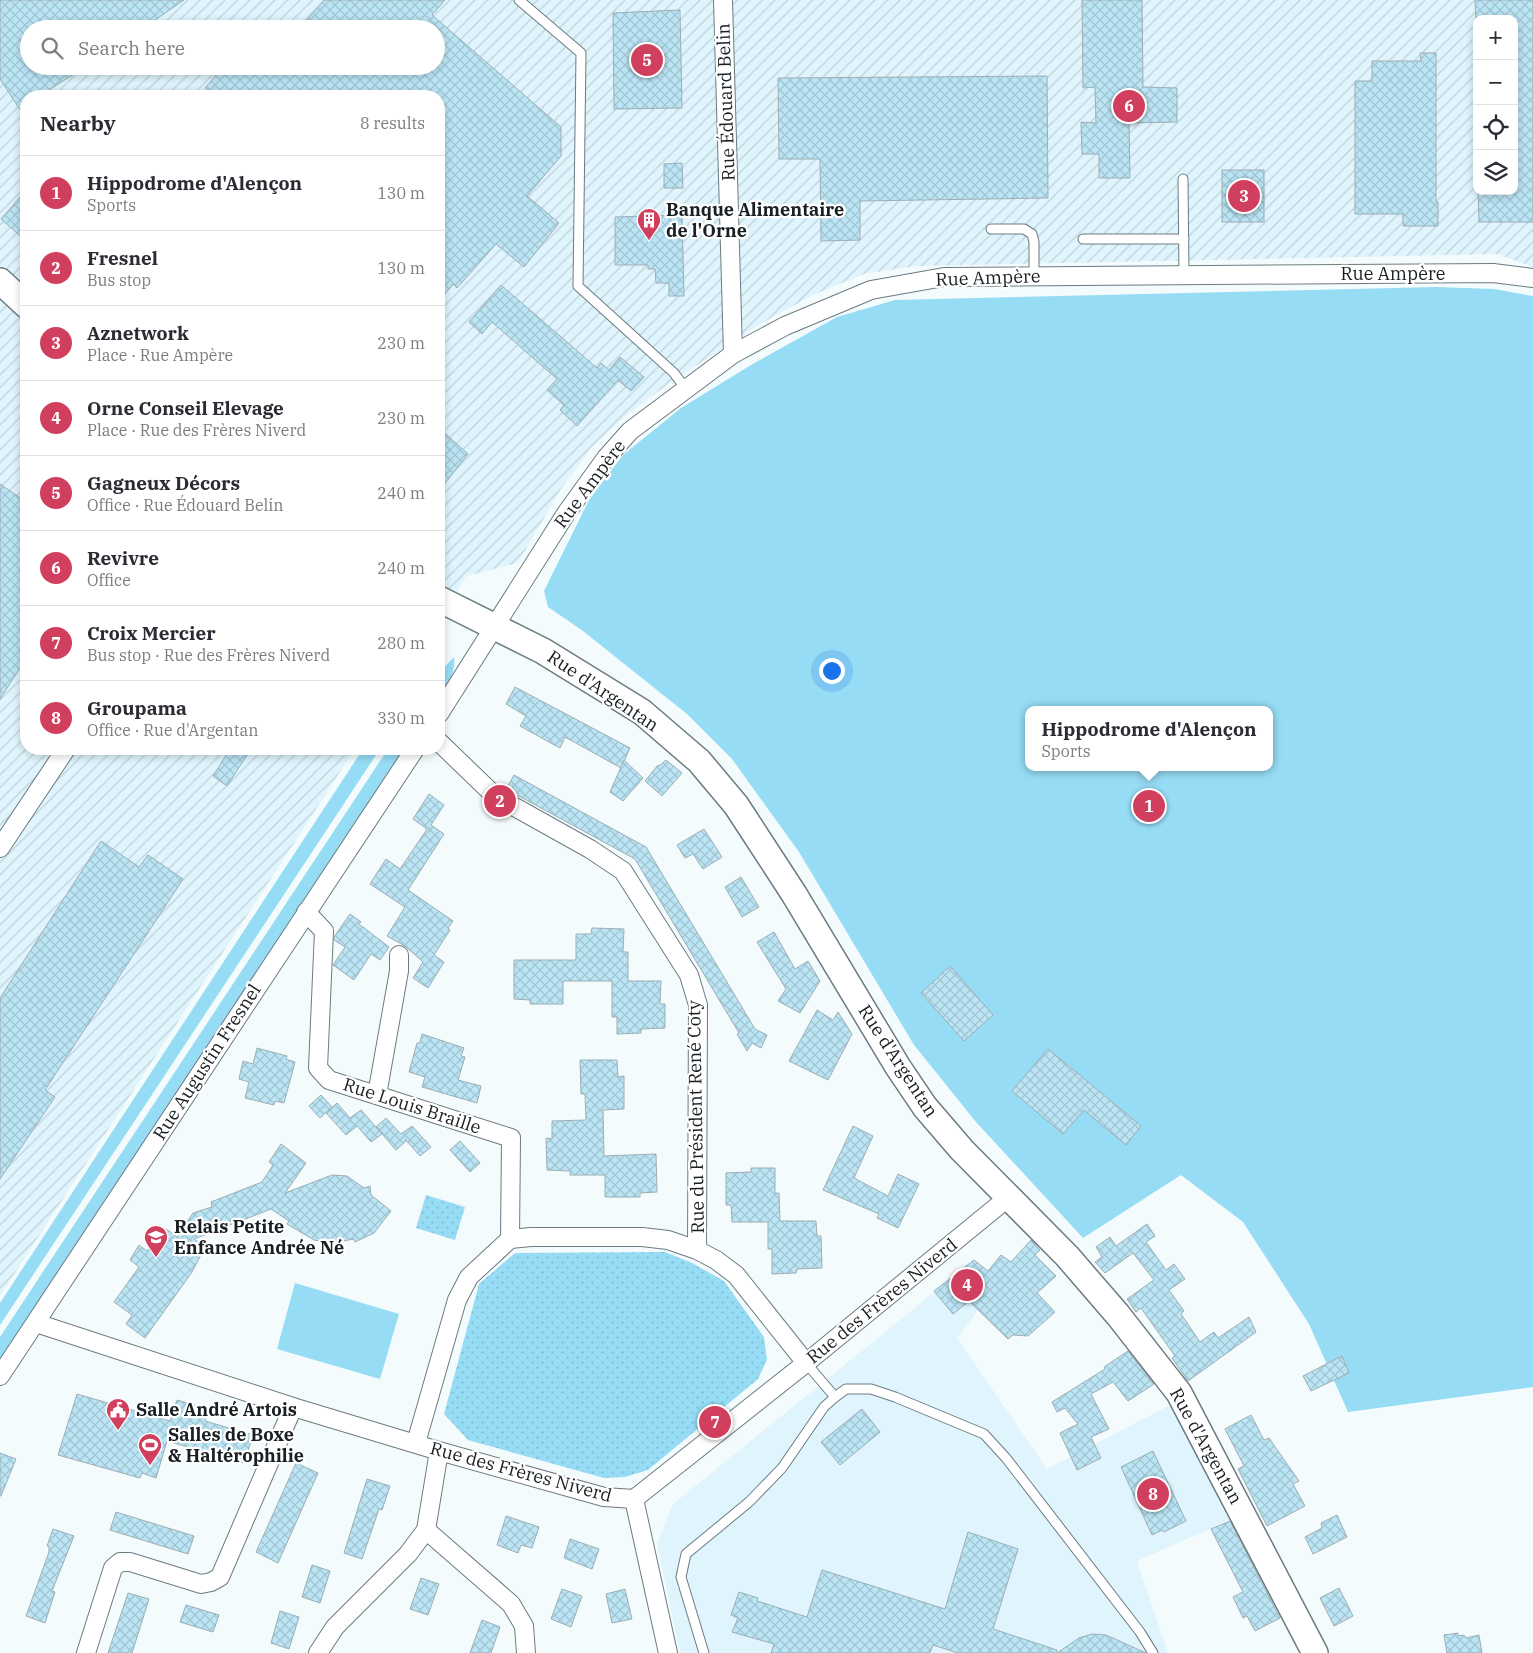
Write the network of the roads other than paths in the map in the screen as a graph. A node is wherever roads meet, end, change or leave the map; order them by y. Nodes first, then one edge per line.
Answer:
1 (519, 0) edge
2 (723, 0) edge
3 (1183, 178) dead end
4 (991, 228) dead end
5 (1083, 239) dead end
6 (1184, 239) junction
7 (1184, 275) junction
8 (1034, 276) junction
9 (1533, 278) edge
10 (0, 281) edge
11 (20, 299) edge
12 (733, 354) junction
13 (686, 389) junction
14 (445, 602) edge
15 (495, 625) junction
16 (445, 704) edge
17 (445, 748) edge
18 (62, 755) edge
19 (411, 755) edge
20 (0, 848) edge
21 (306, 912) junction
22 (399, 955) dead end
23 (377, 1096) junction
24 (1006, 1196) junction
25 (510, 1239) junction
26 (697, 1250) junction
27 (36, 1323) junction
28 (806, 1363) junction
29 (0, 1376) edge
30 (835, 1397) junction
31 (293, 1407) junction
32 (416, 1443) junction
33 (439, 1451) junction
34 (634, 1499) junction
35 (426, 1530) junction
36 (86, 1653) edge
37 (318, 1653) edge
38 (526, 1653) edge
39 (668, 1653) edge
40 (704, 1653) edge
41 (1152, 1653) edge
42 (1315, 1653) edge

1 - 13 lane
2 - 12 street, Rue Édouard Belin
3 - 6 lane
4 - 8 lane
5 - 6 lane
6 - 7 lane
7 - 8 street, Rue Ampère
7 - 9 street, Rue Ampère
8 - 12 street, Rue Ampère
10 - 11 main road
12 - 13 street, Rue Ampère
13 - 15 street, Rue Ampère
14 - 15 main road, Rue d'Argentan
15 - 16 street, Rue Ampère
15 - 24 main road, Rue d'Argentan
17 - 26 street, Rue du Président René Coty
18 - 20 street
19 - 21 street, Rue Augustin Fresnel
21 - 23 street, Rue Louis Braille
21 - 27 street, Rue Augustin Fresnel
22 - 23 street
23 - 25 street, Rue Louis Braille
24 - 28 street, Rue des Frères Niverd
24 - 42 main road, Rue d'Argentan
25 - 26 street
25 - 32 street
26 - 28 street
27 - 29 street, Rue Augustin Fresnel
27 - 31 street, Rue des Frères Niverd
28 - 30 lane
28 - 34 street, Rue des Frères Niverd
30 - 40 lane
30 - 41 lane
31 - 32 street, Rue des Frères Niverd
31 - 36 street
32 - 33 street, Rue des Frères Niverd
33 - 34 street, Rue des Frères Niverd
33 - 35 street
34 - 39 street
35 - 37 street
35 - 38 street

